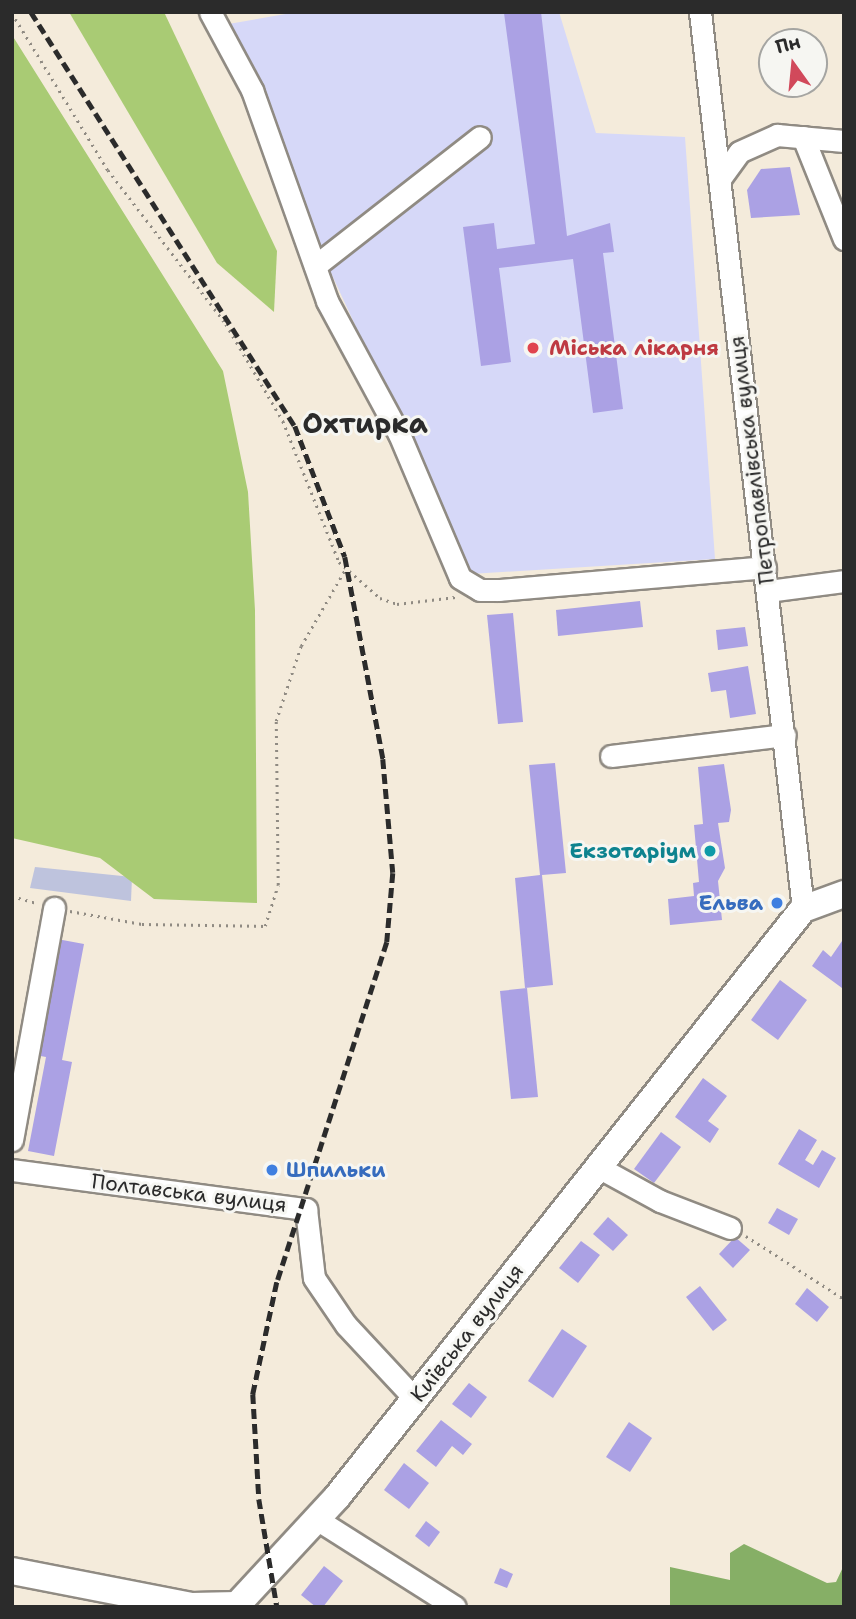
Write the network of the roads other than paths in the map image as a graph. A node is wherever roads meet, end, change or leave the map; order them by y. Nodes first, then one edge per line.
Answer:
1 (211, 12) edge
2 (700, 12) edge
3 (480, 137) dead end
4 (803, 137) junction
5 (844, 141) edge
6 (719, 180) junction
7 (844, 239) edge
8 (315, 266) junction
9 (765, 567) junction
10 (844, 581) edge
11 (768, 591) junction
12 (785, 734) junction
13 (611, 756) dead end
14 (844, 894) edge
15 (54, 908) road end
16 (803, 909) junction
17 (12, 1140) edge
18 (598, 1167) junction
19 (12, 1170) edge
20 (730, 1228) road end
21 (415, 1399) junction
22 (318, 1520) junction
23 (12, 1571) edge
24 (237, 1606) edge
25 (455, 1607) edge

1 - 8 street
2 - 6 street, Петропавлівська вулиця
3 - 8 street
4 - 5 street
4 - 6 street
4 - 7 street
6 - 9 street, Петропавлівська вулиця
8 - 9 street
9 - 11 street, Петропавлівська вулиця
10 - 11 street
11 - 12 street, Петропавлівська вулиця
12 - 13 street
12 - 16 street, Петропавлівська вулиця
14 - 16 main road
15 - 17 street
16 - 18 main road, Київська вулиця
18 - 20 street
18 - 21 main road, Київська вулиця
19 - 21 street, Полтавська вулиця
21 - 22 main road, Київська вулиця
22 - 24 main road, Київська вулиця
22 - 25 street
23 - 24 main road, Київська вулиця

